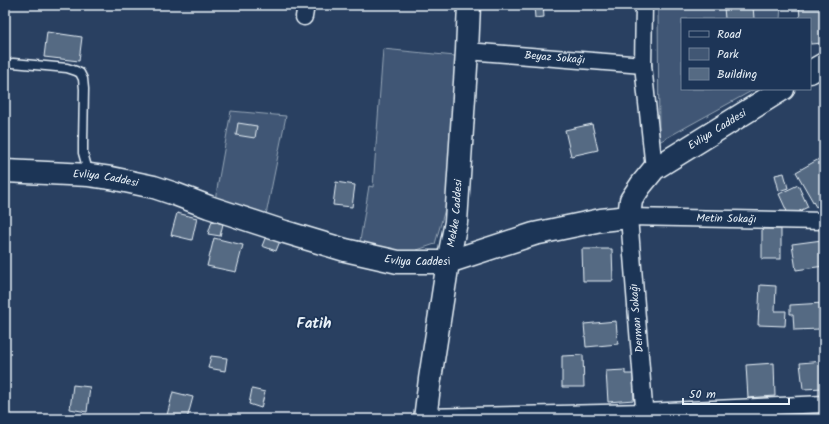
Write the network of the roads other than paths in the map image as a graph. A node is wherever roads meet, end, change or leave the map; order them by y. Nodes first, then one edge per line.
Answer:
1 (469, 5) edge
2 (644, 5) edge
3 (467, 50) junction
4 (12, 63) dead end
5 (824, 64) edge
6 (643, 66) junction
7 (811, 71) edge
8 (781, 90) edge
9 (654, 169) junction
10 (5, 171) edge
11 (89, 175) junction
12 (629, 217) junction
13 (824, 221) edge
14 (448, 262) junction
15 (824, 404) edge
16 (645, 416) edge
17 (519, 417) edge
18 (425, 418) edge

1 - 3 street, Mekke Caddesi
2 - 6 street
3 - 6 street, Beyaz Sokağı
3 - 14 street, Mekke Caddesi
4 - 11 lane
5 - 7 street
6 - 9 street
8 - 9 street, Evliya Caddesi
9 - 12 street, Evliya Caddesi
10 - 11 street, Evliya Caddesi
11 - 14 street, Evliya Caddesi
12 - 13 street, Metin Sokağı
12 - 14 street, Evliya Caddesi
12 - 16 street, Derman Sokağı
14 - 18 street, Mekke Caddesi
15 - 16 street
16 - 17 street
17 - 18 street

